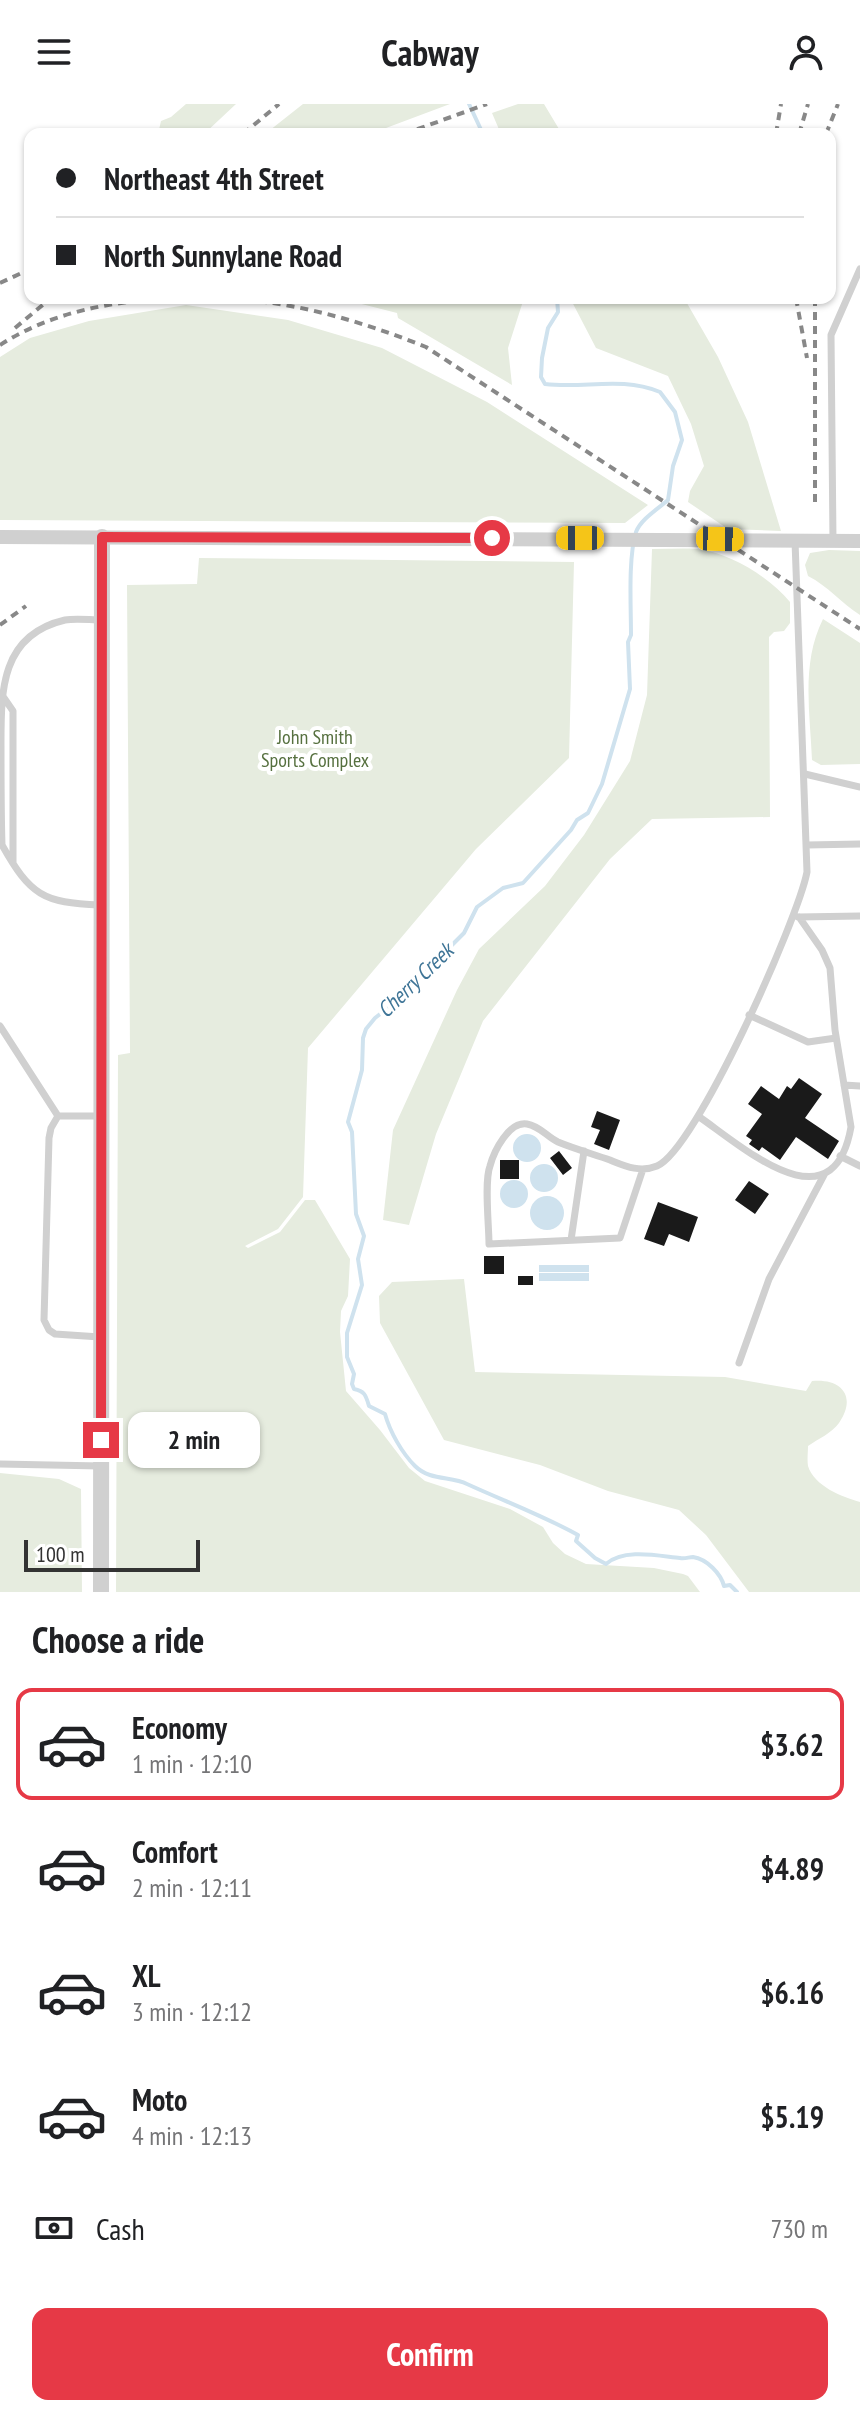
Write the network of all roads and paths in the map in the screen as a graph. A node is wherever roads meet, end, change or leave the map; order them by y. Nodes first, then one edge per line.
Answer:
1 (860, 269) edge
2 (0, 537) edge
3 (102, 537) junction
4 (795, 541) junction
5 (833, 541) junction
6 (860, 541) edge
7 (102, 620) junction
8 (0, 693) edge
9 (805, 774) junction
10 (860, 787) edge
11 (1, 844) edge
12 (860, 844) edge
13 (807, 845) junction
14 (13, 866) junction
15 (102, 905) junction
16 (860, 916) edge
17 (796, 917) junction
18 (749, 1015) junction
19 (0, 1026) edge
20 (836, 1038) junction
21 (844, 1085) junction
22 (860, 1086) edge
23 (58, 1116) junction
24 (101, 1116) junction
25 (698, 1116) junction
26 (584, 1151) junction
27 (840, 1156) junction
28 (860, 1166) edge
29 (643, 1169) junction
30 (824, 1175) junction
31 (571, 1240) junction
32 (101, 1337) junction
33 (739, 1363) dead end
34 (0, 1464) edge
35 (101, 1466) junction
36 (101, 1592) edge

1 - 5 lane
2 - 3 street
3 - 4 street
3 - 7 street
4 - 5 street
4 - 9 lane
5 - 6 street
7 - 8 lane
7 - 15 street
8 - 11 lane
8 - 14 lane
9 - 10 lane
9 - 13 lane
11 - 14 lane
12 - 13 lane
13 - 17 lane
14 - 15 lane
15 - 24 street
16 - 17 lane
17 - 18 lane
17 - 20 lane
18 - 20 lane
18 - 25 lane
19 - 23 lane
20 - 21 lane
21 - 22 lane
21 - 27 lane
23 - 24 lane
23 - 32 lane
24 - 32 street
25 - 29 lane
25 - 30 lane
26 - 29 lane
26 - 31 lane
26 - 31 lane
27 - 28 lane
27 - 30 lane
29 - 31 lane
30 - 33 lane
32 - 35 street
34 - 35 lane
35 - 36 street

